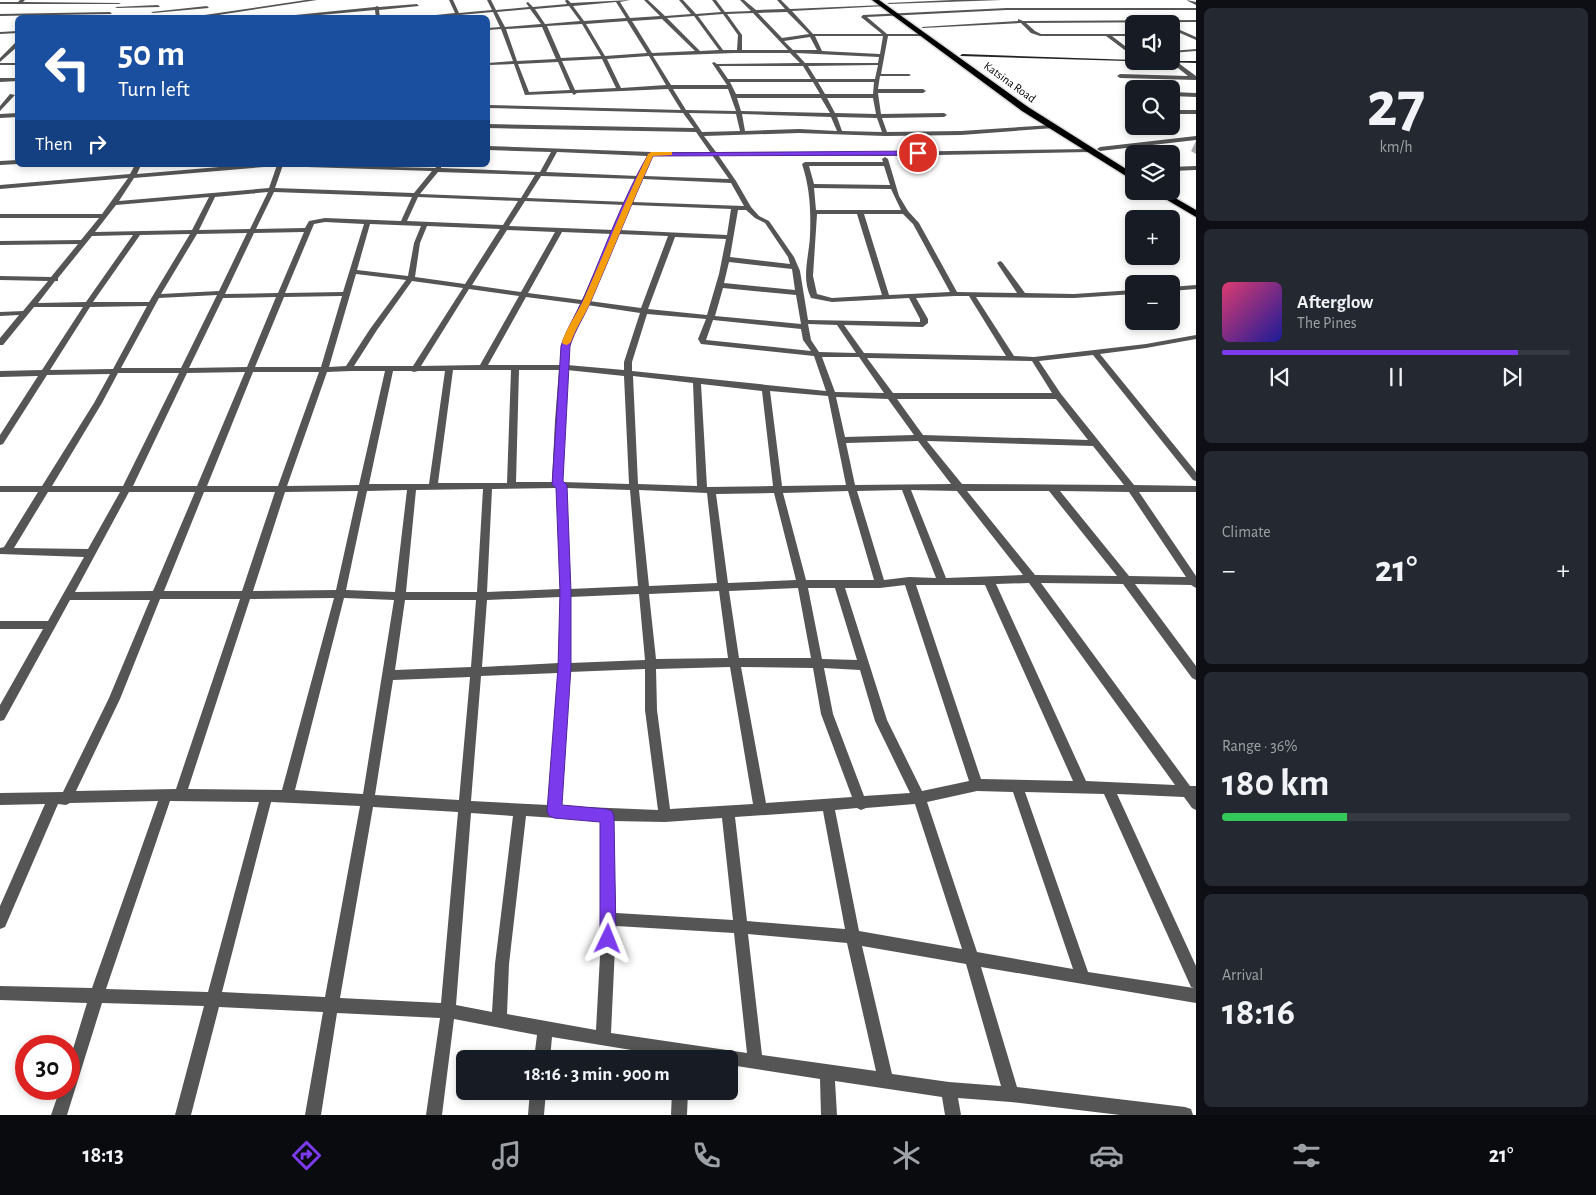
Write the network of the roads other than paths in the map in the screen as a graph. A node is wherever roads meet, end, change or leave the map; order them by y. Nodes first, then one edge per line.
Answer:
1 (160, 0) edge
2 (208, 0) edge
3 (315, 0) edge
4 (361, 0) edge
5 (452, 0) edge
6 (489, 0) edge
7 (526, 0) edge
8 (617, 0) edge
9 (628, 0) edge
10 (646, 0) edge
11 (681, 0) edge
12 (714, 0) edge
13 (742, 0) edge
14 (779, 0) edge
15 (875, 0) edge
16 (950, 0) edge
17 (999, 0) edge
18 (1189, 0) edge
19 (21, 2) edge
20 (280, 2) edge
21 (303, 2) junction
22 (416, 2) edge
23 (568, 2) edge
24 (886, 3) edge
25 (0, 4) edge
26 (119, 4) edge
27 (1079, 4) dead end
28 (1128, 4) dead end
29 (1196, 4) edge
30 (158, 6) junction
31 (531, 6) junction
32 (207, 7) junction
33 (377, 7) junction
34 (364, 8) junction
35 (1135, 8) junction
36 (1196, 8) edge
37 (787, 9) junction
38 (1007, 9) junction
39 (1084, 9) junction
40 (494, 10) junction
41 (754, 11) junction
42 (153, 12) junction
43 (302, 13) junction
44 (725, 13) junction
45 (894, 13) junction
46 (904, 13) junction
47 (208, 14) junction
48 (694, 14) junction
49 (3, 15) edge
50 (111, 15) edge
51 (150, 15) edge
52 (202, 15) edge
53 (296, 15) edge
54 (310, 15) edge
55 (378, 15) edge
56 (419, 15) edge
57 (459, 15) edge
58 (1147, 15) edge
59 (665, 17) junction
60 (0, 19) edge
61 (629, 20) junction
62 (1180, 21) edge
63 (1196, 21) edge
64 (584, 22) junction
65 (1021, 22) junction
66 (1125, 22) edge
67 (1097, 23) junction
68 (544, 25) junction
69 (502, 28) junction
70 (490, 29) edge
71 (923, 31) junction
72 (1103, 31) dead end
73 (1180, 31) edge
74 (15, 32) edge
75 (0, 33) edge
76 (1180, 34) edge
77 (1186, 34) junction
78 (1196, 34) edge
79 (812, 35) junction
80 (1125, 35) edge
81 (886, 36) junction
82 (1108, 36) junction
83 (1196, 39) edge
84 (780, 40) junction
85 (0, 49) edge
86 (15, 49) edge
87 (1125, 49) edge
88 (15, 50) edge
89 (1196, 50) edge
90 (698, 51) junction
91 (1180, 51) edge
92 (706, 52) junction
93 (722, 52) junction
94 (740, 52) junction
95 (793, 52) junction
96 (820, 52) junction
97 (651, 54) junction
98 (962, 55) junction
99 (604, 56) junction
100 (883, 56) junction
101 (561, 60) junction
102 (1125, 61) edge
103 (514, 62) junction
104 (1196, 62) edge
105 (0, 63) edge
106 (1180, 63) edge
107 (15, 64) edge
108 (490, 64) edge
109 (880, 64) junction
110 (716, 65) junction
111 (805, 65) junction
112 (1180, 67) edge
113 (878, 75) junction
114 (909, 75) dead end
115 (1120, 76) dead end
116 (15, 79) edge
117 (1195, 79) edge
118 (0, 80) edge
119 (728, 80) junction
120 (815, 81) junction
121 (877, 81) junction
122 (671, 87) junction
123 (731, 87) junction
124 (620, 90) junction
125 (923, 91) dead end
126 (590, 92) junction
127 (574, 93) junction
128 (875, 94) junction
129 (1180, 94) edge
130 (15, 95) edge
131 (1196, 95) edge
132 (0, 96) edge
133 (734, 96) junction
134 (823, 97) junction
135 (490, 107) edge
136 (0, 108) edge
137 (579, 109) junction
138 (685, 112) junction
139 (1180, 112) edge
140 (1196, 112) edge
141 (739, 113) junction
142 (833, 114) junction
143 (15, 115) edge
144 (574, 115) dead end
145 (944, 115) dead end
146 (0, 116) edge
147 (879, 116) junction
148 (571, 121) dead end
149 (490, 126) edge
150 (1052, 127) junction
151 (568, 128) junction
152 (700, 132) junction
153 (840, 132) junction
154 (743, 133) junction
155 (885, 134) junction
156 (1196, 138) edge
157 (490, 148) edge
158 (1100, 148) junction
159 (555, 150) junction
160 (1088, 150) junction
161 (712, 153) junction
162 (651, 154) junction
163 (884, 154) junction
164 (13, 160) edge
165 (0, 163) edge
166 (1125, 163) edge
167 (886, 164) junction
168 (137, 167) edge
169 (240, 167) edge
170 (279, 167) edge
171 (387, 167) edge
172 (439, 168) edge
173 (1196, 168) edge
174 (1180, 169) edge
175 (1125, 173) edge
176 (540, 174) junction
177 (133, 176) junction
178 (640, 178) junction
179 (733, 181) junction
180 (810, 186) junction
181 (0, 187) edge
182 (893, 187) junction
183 (272, 190) junction
184 (213, 195) junction
185 (416, 195) junction
186 (1180, 196) edge
187 (522, 200) junction
188 (1172, 200) edge
189 (113, 203) junction
190 (628, 203) junction
191 (1196, 205) edge
192 (735, 207) junction
193 (748, 208) junction
194 (813, 212) junction
195 (905, 212) junction
196 (860, 213) junction
197 (1196, 214) edge
198 (0, 216) edge
199 (103, 216) junction
200 (368, 221) junction
201 (403, 223) junction
202 (425, 223) junction
203 (505, 226) junction
204 (560, 229) junction
205 (308, 230) junction
206 (251, 232) junction
207 (617, 232) junction
208 (194, 233) junction
209 (89, 234) junction
210 (137, 234) junction
211 (672, 235) junction
212 (730, 237) junction
213 (83, 242) junction
214 (0, 243) edge
215 (725, 258) junction
216 (1000, 263) dead end
217 (794, 267) junction
218 (352, 271) junction
219 (0, 278) edge
220 (55, 278) junction
221 (411, 278) junction
222 (720, 285) junction
223 (467, 287) junction
224 (1196, 287) edge
225 (1180, 288) edge
226 (799, 293) junction
227 (1125, 293) edge
228 (282, 294) junction
229 (346, 294) junction
230 (955, 294) junction
231 (971, 294) junction
232 (221, 295) junction
233 (523, 295) junction
234 (1024, 296) junction
235 (912, 297) junction
236 (886, 298) junction
237 (155, 300) junction
238 (586, 303) junction
239 (31, 305) junction
240 (87, 306) junction
241 (644, 311) junction
242 (25, 313) junction
243 (0, 314) edge
244 (711, 318) junction
245 (839, 323) junction
246 (804, 325) junction
247 (1196, 337) edge
248 (0, 344) edge
249 (1095, 352) junction
250 (817, 354) junction
251 (864, 356) junction
252 (1012, 359) junction
253 (1034, 359) junction
254 (515, 367) junction
255 (563, 367) junction
256 (482, 368) junction
257 (324, 369) junction
258 (449, 369) junction
259 (249, 370) junction
260 (348, 370) junction
261 (389, 370) junction
262 (414, 370) junction
263 (116, 371) junction
264 (183, 371) junction
265 (43, 372) junction
266 (629, 372) junction
267 (0, 374) edge
268 (697, 381) junction
269 (766, 389) junction
270 (831, 392) junction
271 (1058, 396) junction
272 (892, 397) junction
273 (920, 438) junction
274 (841, 440) junction
275 (0, 442) edge
276 (1095, 443) junction
277 (1196, 478) edge
278 (559, 485) junction
279 (488, 486) junction
280 (511, 486) junction
281 (635, 486) junction
282 (363, 487) junction
283 (412, 487) junction
284 (433, 487) junction
285 (905, 487) junction
286 (958, 487) junction
287 (47, 488) junction
288 (851, 488) junction
289 (1052, 488) junction
290 (1131, 488) junction
291 (0, 489) edge
292 (202, 489) junction
293 (281, 489) junction
294 (1196, 489) edge
295 (126, 490) junction
296 (706, 490) junction
297 (778, 491) junction
298 (3, 551) edge
299 (89, 553) junction
300 (1032, 579) junction
301 (1126, 580) junction
302 (909, 581) junction
303 (989, 581) junction
304 (942, 582) junction
305 (1195, 582) edge
306 (802, 584) junction
307 (880, 584) junction
308 (839, 585) junction
309 (721, 587) junction
310 (644, 589) junction
311 (566, 592) junction
312 (340, 594) junction
313 (155, 595) junction
314 (245, 595) junction
315 (66, 596) junction
316 (400, 596) junction
317 (482, 596) junction
318 (0, 625) edge
319 (50, 625) junction
320 (817, 662) junction
321 (734, 663) junction
322 (650, 664) junction
323 (864, 664) junction
324 (564, 667) junction
325 (475, 672) junction
326 (388, 675) junction
327 (1196, 675) edge
328 (0, 714) edge
329 (977, 785) junction
330 (1017, 786) junction
331 (1082, 787) junction
332 (1108, 788) junction
333 (1192, 792) edge
334 (173, 796) junction
335 (286, 796) junction
336 (266, 797) junction
337 (919, 798) junction
338 (0, 799) edge
339 (60, 799) junction
340 (367, 802) junction
341 (861, 804) junction
342 (1196, 804) edge
343 (828, 806) junction
344 (464, 807) junction
345 (520, 810) junction
346 (761, 810) junction
347 (554, 811) junction
348 (728, 812) junction
349 (607, 816) junction
350 (665, 816) junction
351 (609, 919) junction
352 (0, 922) edge
353 (742, 927) junction
354 (853, 937) junction
355 (972, 959) junction
356 (1083, 978) junction
357 (1196, 982) edge
358 (0, 993) edge
359 (97, 995) junction
360 (1196, 996) edge
361 (212, 999) junction
362 (330, 1004) junction
363 (448, 1012) junction
364 (500, 1021) junction
365 (545, 1030) junction
366 (603, 1039) junction
367 (80, 1049) edge
368 (543, 1050) edge
369 (657, 1050) edge
370 (738, 1060) edge
371 (755, 1061) junction
372 (827, 1071) junction
373 (885, 1079) junction
374 (949, 1090) junction
375 (1011, 1094) junction
376 (64, 1100) edge
377 (537, 1100) edge
378 (680, 1100) edge
379 (60, 1115) edge
380 (183, 1115) edge
381 (313, 1115) edge
382 (434, 1115) edge
383 (536, 1115) edge
384 (679, 1115) edge
385 (829, 1115) edge
386 (953, 1115) edge
387 (1185, 1115) edge

1 - 30 street
2 - 32 street
3 - 21 street
4 - 34 street
5 - 57 street
6 - 40 street
7 - 31 street
8 - 9 street
8 - 23 street
8 - 61 street
10 - 59 street
11 - 48 street
12 - 44 street
13 - 41 street
14 - 37 street
15 - 24 highway, Katsina Road
16 - 17 street
16 - 24 street
17 - 38 street
18 - 29 street
19 - 25 street
19 - 26 street
20 - 21 street
20 - 47 street
21 - 43 street
22 - 33 street
22 - 56 street
23 - 31 street
23 - 64 street
24 - 37 street
24 - 45 highway, Katsina Road
24 - 46 highway, Katsina Road
26 - 30 street
26 - 50 street
27 - 39 street
28 - 35 street
30 - 42 street
31 - 40 street
31 - 68 street
32 - 42 street
32 - 47 street
33 - 34 street
33 - 55 street
34 - 54 street
35 - 36 street
35 - 39 street
35 - 58 street
37 - 41 street
37 - 79 street
38 - 39 street
38 - 46 street
38 - 65 street
39 - 67 street
40 - 57 street
40 - 69 street
41 - 44 street
41 - 84 street
42 - 51 street
43 - 53 street
43 - 54 street
44 - 48 street
44 - 94 street
45 - 46 street
45 - 71 highway, Katsina Road
45 - 81 street
46 - 71 highway, Katsina Road
47 - 52 street
48 - 59 street
48 - 93 street
49 - 60 street
59 - 61 street
59 - 90 street
61 - 64 street
61 - 97 street
62 - 63 street
64 - 68 street
64 - 99 street
65 - 67 street
65 - 71 street
65 - 82 street
66 - 67 street
68 - 69 street
68 - 101 street
69 - 70 street
69 - 103 street
71 - 81 street
71 - 98 highway, Katsina Road
71 - 150 highway, Katsina Road
72 - 82 street
73 - 77 street
74 - 75 street
76 - 77 street
77 - 78 street
77 - 83 street
79 - 81 street
79 - 84 street
79 - 96 street
80 - 82 street
81 - 100 street
82 - 87 street
84 - 95 street
85 - 86 street
88 - 105 street
89 - 91 street
90 - 92 street
90 - 97 street
92 - 93 street
92 - 110 street
93 - 94 street
94 - 95 street
95 - 96 street
95 - 111 street
96 - 100 street
97 - 99 street
97 - 122 street
98 - 102 street
98 - 158 highway, Katsina Road
99 - 101 street
99 - 124 street
100 - 109 street
101 - 103 street
101 - 127 street
103 - 108 street
103 - 127 street
104 - 106 street
105 - 107 street
109 - 111 street
109 - 113 street
110 - 111 street
110 - 119 street
111 - 120 street
112 - 117 street
113 - 114 street
113 - 121 street
115 - 117 street
116 - 118 street
119 - 120 street
119 - 123 street
120 - 121 street
120 - 134 street
121 - 128 street
122 - 123 street
122 - 124 street
122 - 138 street
123 - 133 street
124 - 126 street
125 - 128 street
126 - 127 street
126 - 137 street
128 - 134 street
128 - 147 street
129 - 131 street
130 - 132 street
130 - 136 street
133 - 134 street
133 - 141 street
134 - 142 street
135 - 137 street
137 - 138 street
137 - 144 street
138 - 141 street
138 - 152 street
139 - 140 street
141 - 142 street
141 - 154 street
142 - 147 street
142 - 153 street
143 - 146 street
145 - 147 street
147 - 155 street
148 - 151 street
149 - 151 street
150 - 155 street
150 - 160 highway, Katsina Road
151 - 152 street
152 - 154 street
152 - 161 street
153 - 154 street
153 - 155 street
156 - 158 street
157 - 159 street
158 - 166 highway, Katsina Road
159 - 162 street
159 - 176 street
160 - 163 street
160 - 175 highway, Katsina Road
161 - 162 street
161 - 163 street
161 - 179 street
162 - 178 street
163 - 167 street
164 - 165 street
167 - 180 street
167 - 182 street
168 - 177 street
169 - 177 street
170 - 183 street
171 - 172 street
172 - 176 street
172 - 185 street
173 - 174 street
176 - 178 street
176 - 187 street
177 - 181 street
177 - 189 street
178 - 179 street
178 - 190 street
179 - 193 street
180 - 182 street
180 - 194 street
182 - 195 street
183 - 184 street
183 - 185 street
183 - 206 street
184 - 189 street
184 - 208 street
185 - 187 street
185 - 201 street
186 - 191 highway
187 - 190 street
187 - 203 street
188 - 197 highway
189 - 199 street
190 - 192 street
190 - 207 street
192 - 193 street
192 - 212 street
193 - 217 street
194 - 196 street
194 - 236 street
195 - 196 street
195 - 230 street
196 - 236 street
198 - 199 street
199 - 209 street
200 - 201 street
200 - 205 street
200 - 218 street
201 - 202 street
202 - 203 street
202 - 221 street
203 - 204 street
203 - 223 street
204 - 207 street
204 - 233 street
205 - 206 street
205 - 228 street
206 - 208 street
206 - 232 street
207 - 211 street
207 - 238 street
208 - 210 street
208 - 237 street
209 - 210 street
209 - 213 street
210 - 240 street
211 - 212 street
211 - 241 street
212 - 215 street
213 - 214 street
213 - 220 street
215 - 217 street
215 - 222 street
216 - 234 street
217 - 226 street
218 - 221 street
218 - 229 street
219 - 220 street
220 - 239 street
221 - 223 street
221 - 260 street
222 - 226 street
222 - 244 street
223 - 233 street
223 - 262 street
224 - 225 street
226 - 246 street
227 - 234 street
228 - 229 street
228 - 232 street
228 - 259 street
229 - 257 street
230 - 231 street
230 - 235 street
231 - 234 street
231 - 252 street
232 - 237 street
232 - 264 street
233 - 238 street
233 - 256 street
235 - 236 street
235 - 245 street
237 - 240 street
237 - 263 street
238 - 241 street
238 - 255 street
239 - 240 street
239 - 242 street
240 - 265 street
241 - 244 street
241 - 266 street
242 - 243 street
242 - 248 street
244 - 246 street
244 - 250 street
245 - 246 street
245 - 251 street
246 - 250 street
247 - 249 street
249 - 253 street
249 - 277 street
250 - 251 street
250 - 270 street
251 - 252 street
251 - 272 street
252 - 253 street
253 - 271 street
254 - 255 street
254 - 256 street
254 - 280 street
255 - 266 street
255 - 278 street
256 - 258 street
257 - 259 street
257 - 260 street
257 - 293 street
258 - 262 street
258 - 284 street
259 - 264 street
259 - 292 street
260 - 261 street
261 - 262 street
261 - 282 street
263 - 264 street
263 - 265 street
263 - 287 street
264 - 295 street
265 - 267 street
265 - 275 street
266 - 268 street
266 - 281 street
268 - 269 street
268 - 296 street
269 - 270 street
269 - 297 street
270 - 272 street
270 - 274 street
271 - 272 street
271 - 276 street
272 - 273 street
273 - 274 street
273 - 276 street
273 - 286 street
274 - 288 street
276 - 290 street
278 - 280 street
278 - 281 street
278 - 311 street
279 - 280 street
279 - 284 street
279 - 317 street
281 - 296 street
281 - 310 street
282 - 283 street
282 - 293 street
282 - 312 street
283 - 284 street
283 - 316 street
285 - 286 street
285 - 288 street
285 - 304 street
286 - 289 street
286 - 300 street
287 - 291 street
287 - 295 street
287 - 298 street
288 - 297 street
288 - 307 street
289 - 290 street
289 - 301 street
290 - 294 street
290 - 305 street
292 - 293 street
292 - 295 street
292 - 313 street
293 - 314 street
295 - 299 street
296 - 297 street
296 - 309 street
297 - 306 street
298 - 299 street
299 - 315 street
300 - 301 street
300 - 303 street
300 - 333 street
301 - 305 street
301 - 327 street
302 - 304 street
302 - 307 street
302 - 329 street
303 - 304 street
303 - 331 street
306 - 308 street
306 - 309 street
306 - 320 street
307 - 308 street
308 - 323 street
309 - 310 street
309 - 321 street
310 - 311 street
310 - 322 street
311 - 317 street
311 - 324 street
312 - 314 street
312 - 316 street
312 - 335 street
313 - 314 street
313 - 315 street
313 - 339 street
314 - 334 street
315 - 319 street
316 - 317 street
316 - 326 street
317 - 325 street
318 - 319 street
319 - 328 street
320 - 321 street
320 - 323 street
320 - 341 street
321 - 322 street
321 - 346 street
322 - 324 street
322 - 350 street
323 - 337 street
324 - 325 street
324 - 347 street
325 - 326 street
325 - 344 street
326 - 340 street
329 - 330 street
329 - 337 street
330 - 331 street
330 - 356 street
331 - 332 street
332 - 333 street
332 - 357 street
333 - 342 street
334 - 336 street
334 - 339 street
334 - 359 street
335 - 336 street
335 - 340 street
336 - 361 street
337 - 341 street
337 - 355 street
338 - 339 street
339 - 352 street
340 - 344 street
340 - 362 street
341 - 343 street
343 - 346 street
343 - 354 street
344 - 345 street
344 - 363 street
345 - 347 street
345 - 364 street
346 - 348 street
347 - 349 street
348 - 350 street
348 - 353 street
349 - 350 street
349 - 351 street
351 - 353 street
351 - 366 street
353 - 354 street
353 - 371 street
354 - 355 street
354 - 373 street
355 - 356 street
355 - 375 street
356 - 360 street
358 - 359 street
359 - 361 street
359 - 367 street
361 - 362 street
361 - 380 street
362 - 363 street
362 - 381 street
363 - 364 street
363 - 382 street
364 - 365 street
365 - 366 street
365 - 368 street
366 - 369 street
370 - 371 street
371 - 372 street
372 - 373 street
372 - 385 street
373 - 374 street
374 - 375 street
374 - 386 street
375 - 387 street
376 - 379 street
377 - 383 street
378 - 384 street

